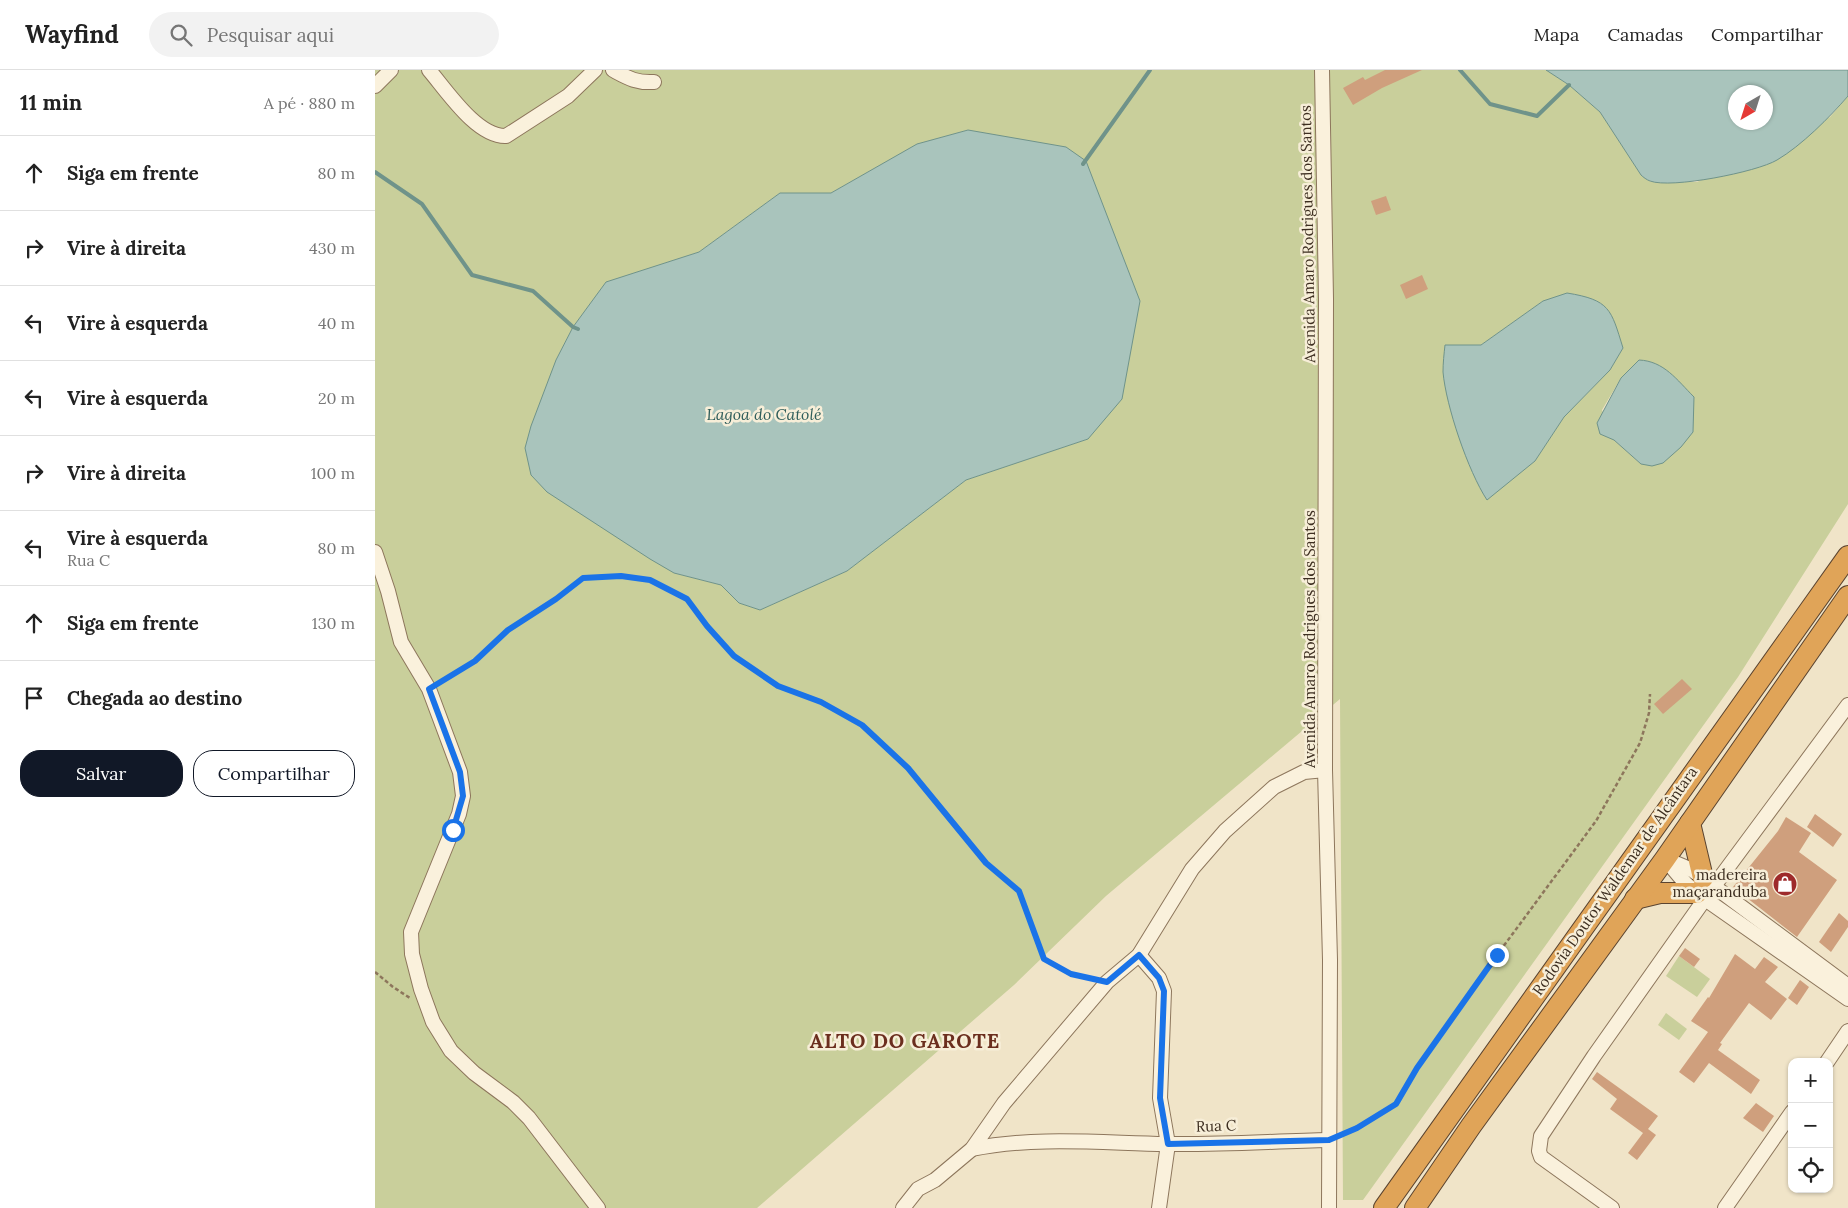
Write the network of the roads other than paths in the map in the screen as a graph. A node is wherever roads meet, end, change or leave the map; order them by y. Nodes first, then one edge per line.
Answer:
1 (391, 70) edge
2 (429, 70) edge
3 (595, 70) edge
4 (613, 70) edge
5 (1322, 70) edge
6 (653, 82) dead end
7 (375, 86) edge
8 (375, 552) edge
9 (1848, 556) edge
10 (1847, 601) edge
11 (1848, 705) edge
12 (1325, 770) junction
13 (1690, 823) junction
14 (1665, 859) junction
15 (1705, 889) junction
16 (1635, 899) junction
17 (1139, 955) junction
18 (1848, 986) edge
19 (1848, 999) edge
20 (1848, 1031) edge
21 (1830, 1058) edge
22 (1788, 1118) edge
23 (1329, 1140) junction
24 (1168, 1144) junction
25 (972, 1149) junction
26 (1328, 1206) edge
27 (598, 1208) edge
28 (903, 1208) edge
29 (1159, 1208) edge
30 (1384, 1208) edge
31 (1415, 1208) edge
32 (1612, 1208) edge
33 (1725, 1208) edge

1 - 7 street
2 - 3 street
4 - 6 street
5 - 12 street, Avenida Amaro Rodrigues dos Santos
8 - 27 street
9 - 30 highway, Rodovia Doutor Waldemar de Alcântara
10 - 13 highway, Rodovia Doutor Waldemar de Alcântara
11 - 15 street
12 - 17 street
12 - 23 street, Avenida Amaro Rodrigues dos Santos
13 - 14 highway, Rodovia Doutor Waldemar de Alcântara
13 - 15 highway
14 - 15 street
14 - 16 highway, Rodovia Doutor Waldemar de Alcântara
15 - 16 highway
15 - 18 street
15 - 19 street
15 - 32 street
16 - 31 highway, Rodovia Doutor Waldemar de Alcântara
17 - 24 street
17 - 25 street
20 - 21 street
22 - 33 street
23 - 24 street, Rua C
23 - 26 street, Avenida Amaro Rodrigues dos Santos
24 - 25 street, Rua C
24 - 29 street
25 - 28 street

